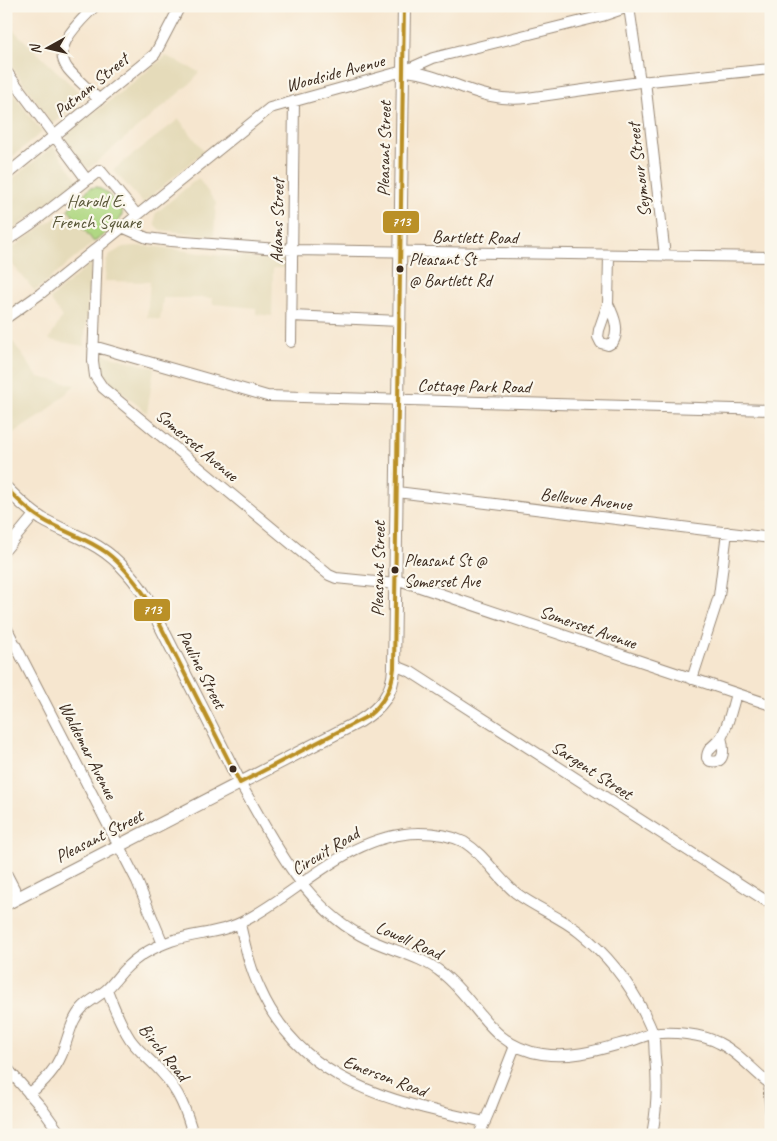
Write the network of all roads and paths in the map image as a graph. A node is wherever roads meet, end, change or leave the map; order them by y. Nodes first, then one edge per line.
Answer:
1 (96, 6) edge
2 (180, 6) edge
3 (404, 6) edge
4 (630, 7) edge
5 (771, 69) edge
6 (6, 71) edge
7 (403, 71) junction
8 (642, 81) junction
9 (99, 100) junction
10 (294, 101) junction
11 (54, 136) junction
12 (6, 175) edge
13 (87, 180) junction
14 (137, 215) junction
15 (122, 227) junction
16 (6, 241) edge
17 (97, 249) junction
18 (292, 250) junction
19 (400, 252) junction
20 (609, 255) junction
21 (665, 256) junction
22 (771, 257) edge
23 (608, 304) dead end
24 (292, 316) junction
25 (6, 318) edge
26 (399, 321) junction
27 (291, 342) dead end
28 (93, 346) junction
29 (398, 400) junction
30 (771, 410) edge
31 (6, 488) edge
32 (397, 492) junction
33 (35, 514) junction
34 (727, 532) junction
35 (771, 538) edge
36 (6, 549) edge
37 (396, 581) junction
38 (6, 627) edge
39 (394, 665) junction
40 (692, 679) junction
41 (736, 694) junction
42 (771, 705) edge
43 (721, 737) dead end
44 (240, 783) junction
45 (118, 846) junction
46 (6, 872) edge
47 (301, 884) junction
48 (19, 898) junction
49 (6, 904) edge
50 (771, 904) edge
51 (240, 924) junction
52 (163, 944) junction
53 (107, 990) junction
54 (653, 1034) junction
55 (515, 1046) junction
56 (6, 1067) edge
57 (770, 1080) edge
58 (29, 1094) junction
59 (771, 1115) edge
60 (485, 1122) junction
61 (61, 1135) edge
62 (193, 1135) edge
63 (479, 1135) edge
64 (652, 1135) edge

1 - 9 street
2 - 9 street, Putnam Street
3 - 7 main road, Pleasant Street
4 - 7 street
4 - 8 street, Seymour Street
5 - 8 street, Woodside Avenue
6 - 11 street
7 - 8 street, Woodside Avenue
7 - 10 street, Woodside Avenue
7 - 19 main road, Pleasant Street
8 - 21 street, Seymour Street
9 - 11 street, Putnam Street
10 - 14 street, Woodside Avenue
10 - 18 street, Adams Street
11 - 12 street, Putnam Street
11 - 13 street
13 - 14 street
13 - 16 street
14 - 15 street, Woodside Avenue
15 - 17 street, Woodside Avenue
15 - 18 street, Bartlett Road
17 - 25 street, Woodside Avenue
17 - 28 street, Somerset Avenue
18 - 19 street, Bartlett Road
18 - 24 street, Adams Street
19 - 20 street, Bartlett Road
19 - 26 main road, Pleasant Street
20 - 21 street, Bartlett Road
20 - 23 street
21 - 22 street, Bartlett Road
24 - 26 street
24 - 27 street, Adams Street
26 - 29 main road, Pleasant Street
28 - 29 street, Cottage Park Road
28 - 37 street, Somerset Avenue
29 - 30 street, Cottage Park Road
29 - 32 main road, Pleasant Street
31 - 33 main road, Pauline Street
32 - 34 street, Bellevue Avenue
32 - 37 main road, Pleasant Street
33 - 36 street
33 - 44 main road, Pauline Street
34 - 35 street, Bellevue Avenue
34 - 40 street
37 - 39 main road, Pleasant Street
37 - 40 street, Somerset Avenue
38 - 45 street, Waldemar Avenue
39 - 44 main road, Pleasant Street
39 - 50 street, Sargent Street
40 - 41 street, Somerset Avenue
41 - 42 street, Somerset Avenue
41 - 43 street
44 - 45 main road, Pleasant Street
44 - 47 street, Lowell Road
45 - 48 main road, Pleasant Street
45 - 52 street, Waldemar Avenue
46 - 48 street
47 - 51 street, Circuit Road
47 - 54 street, Circuit Road
47 - 55 street, Lowell Road
48 - 49 main road, Pleasant Street
51 - 52 street, Circuit Road
51 - 60 street, Emerson Road
52 - 53 street, Circuit Road
53 - 58 street, Circuit Road
53 - 62 street, Birch Road
54 - 55 street, Lowell Road
54 - 57 street
54 - 64 street
55 - 60 street
56 - 58 street
57 - 59 street
58 - 61 street
60 - 63 street

